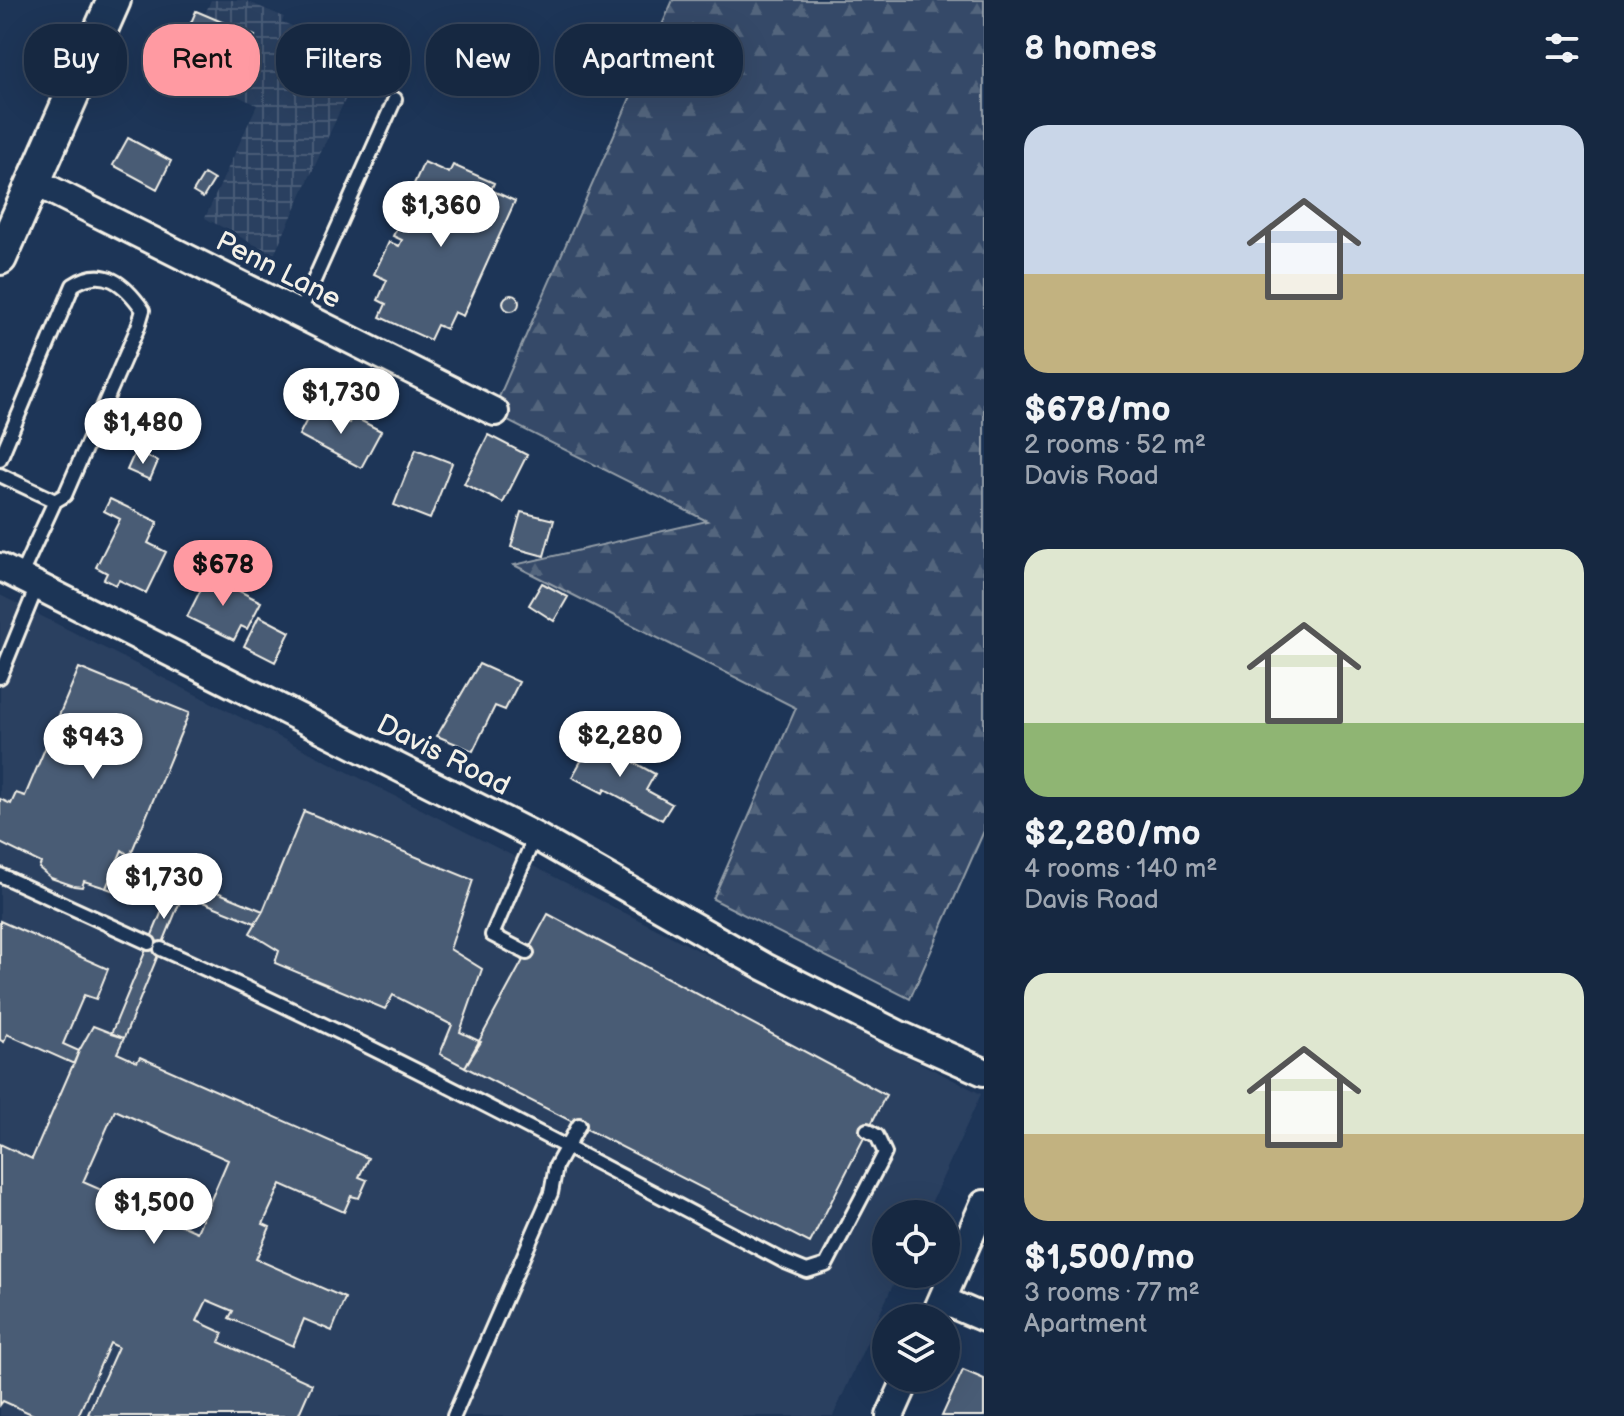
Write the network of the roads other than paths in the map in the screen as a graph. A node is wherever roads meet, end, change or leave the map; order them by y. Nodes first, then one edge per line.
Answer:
1 (114, 0) edge
2 (395, 99) dead end
3 (35, 182) junction
4 (0, 258) edge
5 (299, 314) junction
6 (495, 412) dead end
7 (0, 459) edge
8 (0, 475) edge
9 (55, 501) junction
10 (19, 577) edge
11 (0, 677) edge
12 (535, 836) junction
13 (0, 875) edge
14 (527, 953) dead end
15 (984, 1072) edge
16 (579, 1125) dead end
17 (867, 1130) dead end
18 (567, 1147) junction
19 (984, 1204) edge
20 (940, 1304) edge
21 (960, 1313) edge
22 (984, 1318) edge
23 (901, 1392) edge
24 (454, 1416) edge
25 (890, 1416) edge

1 - 3 street
2 - 5 lane
3 - 4 street
3 - 5 street, Penn Lane
5 - 6 street, Penn Lane
7 - 9 lane
8 - 9 lane
9 - 10 lane
10 - 11 lane
10 - 12 street, Davis Road
12 - 14 lane
12 - 15 street, Davis Road
13 - 18 lane
16 - 18 lane
17 - 18 lane
18 - 24 lane
19 - 20 street
21 - 22 street
23 - 25 street

